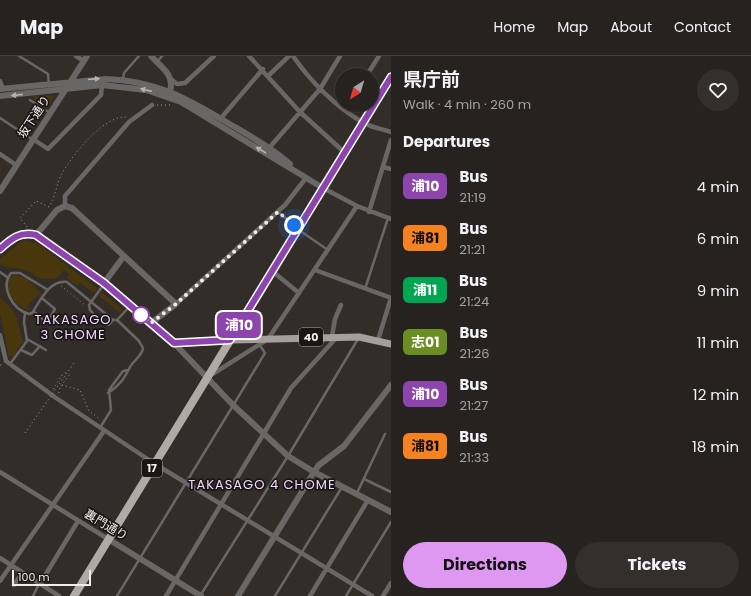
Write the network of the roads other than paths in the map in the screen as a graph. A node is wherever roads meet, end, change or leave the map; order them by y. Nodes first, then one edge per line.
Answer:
1 (19, 56) edge
2 (76, 56) edge
3 (139, 56) edge
4 (151, 56) edge
5 (162, 56) edge
6 (214, 56) edge
7 (250, 56) edge
8 (289, 56) edge
9 (293, 56) edge
10 (340, 56) edge
11 (379, 56) edge
12 (85, 58) edge
13 (156, 62) junction
14 (372, 68) edge
15 (263, 69) junction
16 (268, 76) junction
17 (391, 77) edge
18 (123, 79) junction
19 (172, 80) junction
20 (0, 81) edge
21 (70, 83) junction
22 (49, 85) junction
23 (102, 85) junction
24 (388, 87) edge
25 (66, 88) junction
26 (2, 89) edge
27 (320, 89) junction
28 (170, 91) junction
29 (0, 96) edge
30 (30, 100) dead end
31 (335, 101) edge
32 (152, 105) road end
33 (300, 112) junction
34 (348, 112) edge
35 (50, 113) junction
36 (0, 118) edge
37 (221, 118) junction
38 (362, 123) junction
39 (391, 132) edge
40 (33, 139) junction
41 (391, 140) edge
42 (270, 148) junction
43 (344, 152) junction
44 (0, 154) edge
45 (16, 165) junction
46 (383, 167) junction
47 (391, 169) edge
48 (306, 178) junction
49 (323, 188) junction
50 (0, 190) edge
51 (65, 206) junction
52 (356, 206) junction
53 (278, 212) junction
54 (370, 212) junction
55 (390, 218) edge
56 (298, 229) junction
57 (36, 235) junction
58 (0, 249) edge
59 (328, 251) junction
60 (124, 256) junction
61 (315, 270) junction
62 (272, 271) junction
63 (0, 272) edge
64 (7, 277) junction
65 (104, 283) junction
66 (365, 289) junction
67 (48, 290) junction
68 (299, 293) junction
69 (391, 298) edge
70 (43, 299) junction
71 (92, 302) junction
72 (176, 304) junction
73 (130, 305) junction
74 (341, 305) dead end
75 (33, 311) junction
76 (25, 313) junction
77 (113, 320) junction
78 (117, 320) junction
79 (151, 323) junction
80 (0, 335) edge
81 (335, 336) junction
82 (359, 337) junction
83 (268, 338) junction
84 (27, 339) junction
85 (230, 340) junction
86 (378, 340) junction
87 (174, 343) junction
88 (258, 344) junction
89 (391, 344) edge
90 (40, 346) junction
91 (21, 350) junction
92 (46, 350) dead end
93 (10, 365) junction
94 (128, 370) junction
95 (208, 377) junction
96 (391, 385) edge
97 (108, 393) junction
98 (233, 405) junction
99 (101, 427) junction
100 (263, 433) junction
101 (385, 434) dead end
102 (288, 456) junction
103 (155, 464) junction
104 (0, 472) edge
105 (314, 472) junction
106 (364, 479) junction
107 (186, 483) junction
108 (342, 486) junction
109 (391, 492) edge
110 (356, 494) junction
111 (368, 500) junction
112 (221, 504) junction
113 (52, 505) junction
114 (391, 512) edge
115 (248, 520) junction
116 (78, 521) junction
117 (391, 522) edge
118 (275, 537) junction
119 (108, 539) junction
120 (301, 553) junction
121 (0, 558) edge
122 (140, 559) junction
123 (10, 566) junction
124 (327, 569) junction
125 (22, 573) junction
126 (0, 580) edge
127 (176, 580) junction
128 (391, 583) edge
129 (40, 584) junction
130 (353, 584) junction
131 (14, 585) dead end
132 (32, 596) edge
133 (58, 596) edge
134 (74, 596) edge
135 (118, 596) edge
136 (166, 596) edge
137 (200, 596) edge
138 (238, 596) edge
139 (275, 596) edge
140 (310, 596) edge
141 (346, 596) edge
142 (372, 596) edge
143 (383, 596) edge

1 - 22 lane
2 - 12 street
3 - 18 lane
4 - 13 street
5 - 13 lane
6 - 19 street
7 - 15 street
8 - 16 street
9 - 27 street
10 - 27 street
11 - 14 street
12 - 21 street, 坂下通り
13 - 19 street
15 - 16 street
15 - 37 street
16 - 33 street
17 - 24 highway, 17
21 -> 18 street
18 - 28 street
19 - 28 street
20 - 26 street
21 - 22 street
21 - 25 street, 坂下通り
22 - 26 street
23 - 25 street
23 - 40 street
48 -> 23 street
24 - 38 highway, 17
25 -> 29 street
25 - 35 street, 坂下通り
27 - 31 street
27 - 33 street
28 - 37 street
30 - 35 lane
32 - 51 street
33 - 42 street
33 - 43 street
34 - 38 street
35 - 40 street, 坂下通り
36 - 40 lane
37 - 42 street
38 - 39 street
38 - 43 highway, 17
40 - 45 street, 坂下通り
41 - 46 street
42 - 48 street
43 - 49 highway, 17
44 - 45 street
45 - 50 street, 坂下通り
46 - 47 street
46 - 54 street
48 - 49 street
48 - 53 street
49 - 52 street
49 - 56 highway, 17
51 - 57 street
51 - 60 street
52 - 54 street
52 - 59 street
53 - 56 lane
53 - 72 street
54 - 55 street
55 - 66 lane
56 - 59 lane
56 - 62 highway, 17
57 - 58 highway
57 - 65 highway
59 - 61 street
60 - 65 street
60 - 72 street
61 - 66 street
61 - 68 street
62 - 68 street
62 - 85 highway, 17
63 - 64 lane
64 - 67 lane
64 - 76 lane
65 - 71 lane
65 - 73 highway
66 - 69 street
67 - 70 lane
67 - 71 lane
68 - 83 street
69 - 86 street
70 - 75 lane
70 - 75 lane
71 - 77 lane
71 - 77 lane
72 - 79 street
73 - 78 lane
73 - 79 highway
74 - 81 street
75 - 76 lane
76 - 84 lane
77 - 78 lane
78 - 94 lane
79 - 87 highway
80 - 93 street
81 - 82 main road, 40
81 - 83 main road, 40
81 - 100 street
82 - 86 main road, 40
82 - 102 lane
83 - 85 main road, 40
83 - 88 street
84 - 90 lane
84 - 91 lane
85 - 87 highway
85 - 95 highway, 17
86 - 89 main road, 40
87 - 95 street
88 - 95 street
88 - 98 lane
90 - 91 lane
90 - 92 lane
91 - 93 lane
93 - 99 street
94 - 97 lane
94 - 97 lane
95 - 98 street
95 - 103 highway, 17
96 - 105 street
97 - 99 lane
98 - 100 street
98 - 107 lane
99 - 103 street
99 - 113 street
100 - 102 street
100 - 112 street
101 - 106 lane
102 - 105 street
102 - 115 lane
103 - 107 street
103 - 119 highway, 17
104 - 113 street, 裏門通り
105 - 108 street
105 - 118 street
106 - 109 lane
106 - 110 lane
107 - 112 street
107 - 122 lane
108 - 110 street
108 - 120 lane
110 - 111 street
111 - 114 street
111 - 124 street
112 - 115 street
112 - 127 street
113 - 116 street, 裏門通り
113 - 123 street
115 - 118 street
115 - 137 lane
116 - 119 street, 裏門通り
116 - 129 street
117 - 130 lane
118 - 120 street
118 - 138 street
119 - 122 street, 裏門通り
119 - 134 highway, 17
120 - 124 street
120 - 139 lane
121 - 123 street
122 - 127 street, 裏門通り
122 - 135 lane
123 - 125 street
123 - 126 street
124 - 130 street
124 - 140 street
125 - 129 street
125 - 131 street
127 - 136 street
127 - 137 street, 裏門通り
128 - 143 street
129 - 132 lane
129 - 133 street
130 - 141 lane
130 - 142 street

